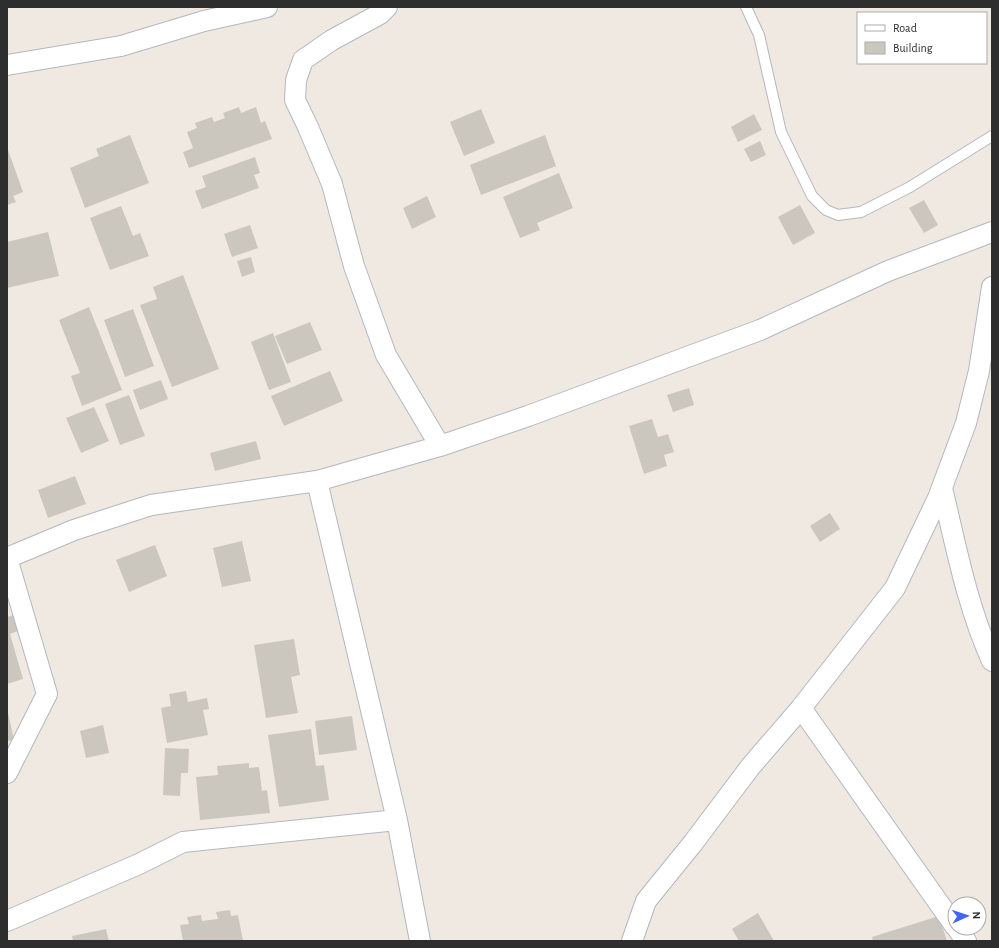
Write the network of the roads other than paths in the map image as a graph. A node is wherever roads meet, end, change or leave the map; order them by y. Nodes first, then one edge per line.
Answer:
1 (267, 7) edge
2 (387, 7) edge
3 (746, 7) edge
4 (201, 14) edge
5 (7, 65) edge
6 (992, 136) edge
7 (992, 232) edge
8 (992, 287) edge
9 (440, 446) junction
10 (317, 481) junction
11 (942, 488) junction
12 (992, 661) edge
13 (801, 708) junction
14 (7, 773) edge
15 (397, 820) junction
16 (947, 914) edge
17 (7, 921) edge
18 (420, 941) edge
19 (632, 941) edge

1 - 4 street
2 - 9 street
3 - 6 lane
4 - 5 street
7 - 9 street
8 - 11 street
9 - 10 street
10 - 14 street
10 - 15 street
11 - 12 street
11 - 13 street
13 - 16 street
13 - 19 street
15 - 17 street
15 - 18 street

